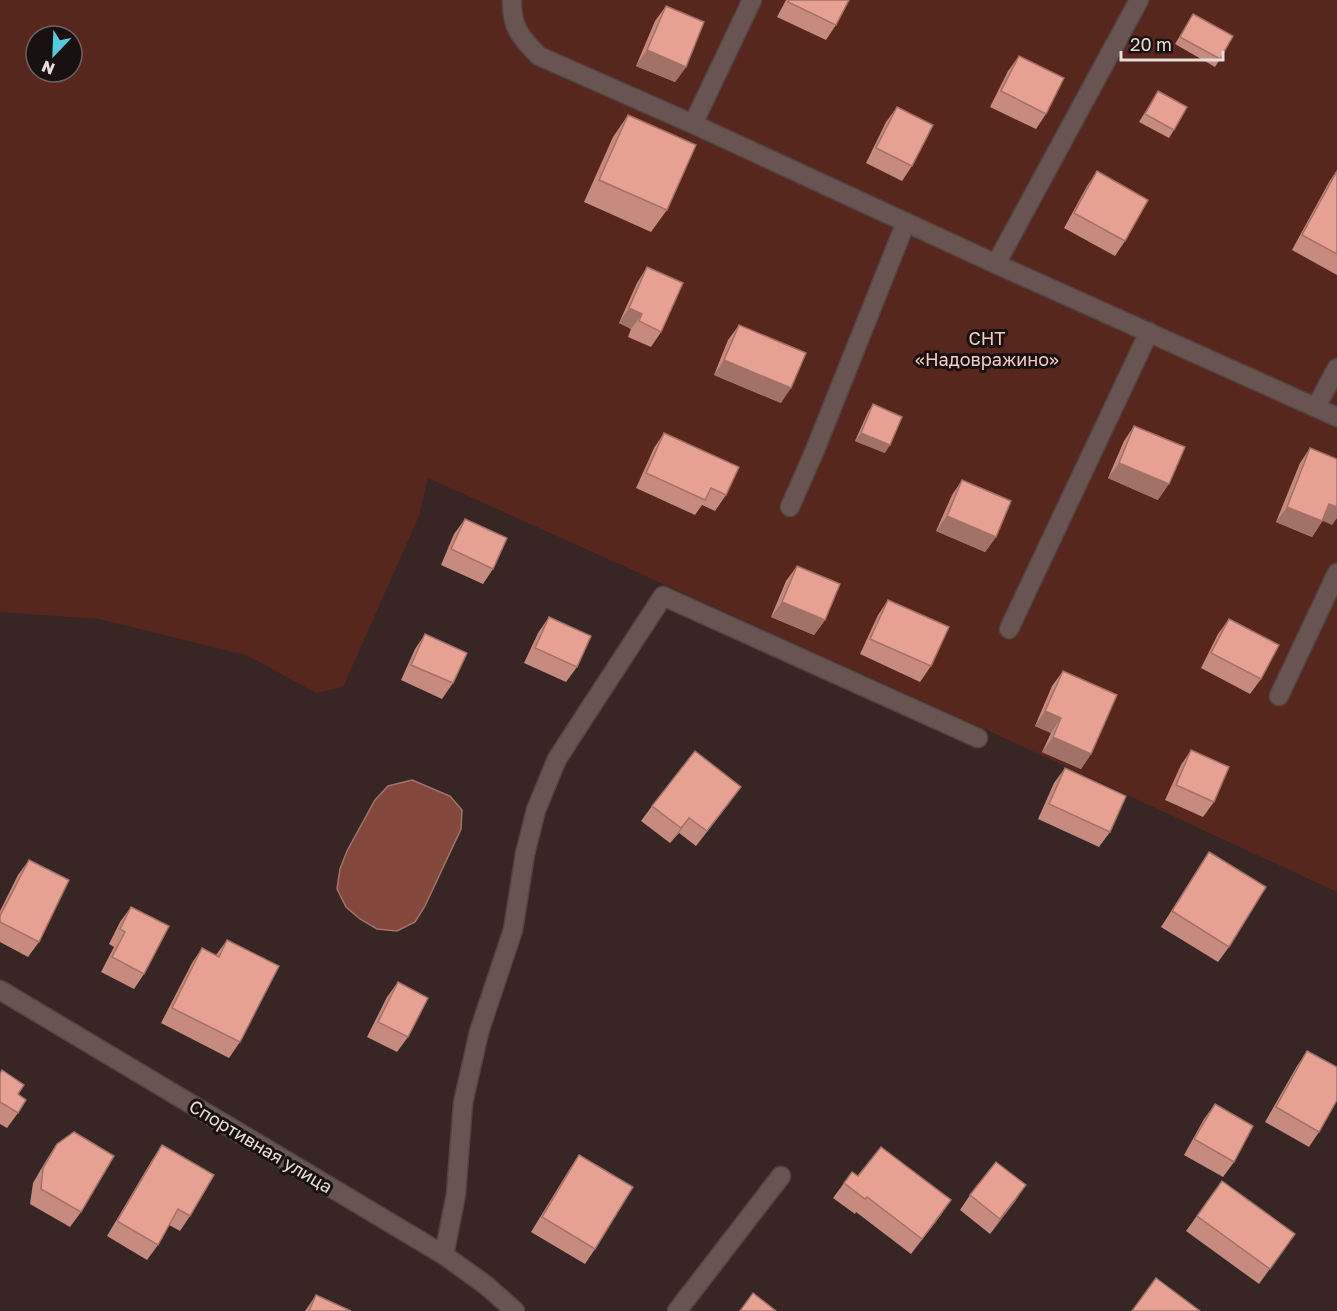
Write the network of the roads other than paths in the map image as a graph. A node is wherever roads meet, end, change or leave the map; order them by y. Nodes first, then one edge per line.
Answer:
1 (512, 0) edge
2 (752, 0) edge
3 (1139, 0) edge
4 (693, 124) junction
5 (906, 222) junction
6 (996, 264) junction
7 (1149, 332) junction
8 (1337, 368) edge
9 (1316, 407) junction
10 (1337, 417) edge
11 (790, 507) dead end
12 (1337, 573) edge
13 (1009, 629) dead end
14 (1279, 696) dead end
15 (978, 738) dead end
16 (0, 990) edge
17 (781, 1176) dead end
18 (444, 1256) junction
19 (515, 1311) edge
20 (677, 1311) edge

1 - 4 street
2 - 4 street
3 - 6 street
4 - 5 street
5 - 6 street
5 - 11 street
6 - 7 street
7 - 9 street
7 - 13 street
8 - 9 street
9 - 10 street
12 - 14 street
15 - 18 street
16 - 18 street, Спортивная улица
17 - 20 street
18 - 19 street, Спортивная улица

